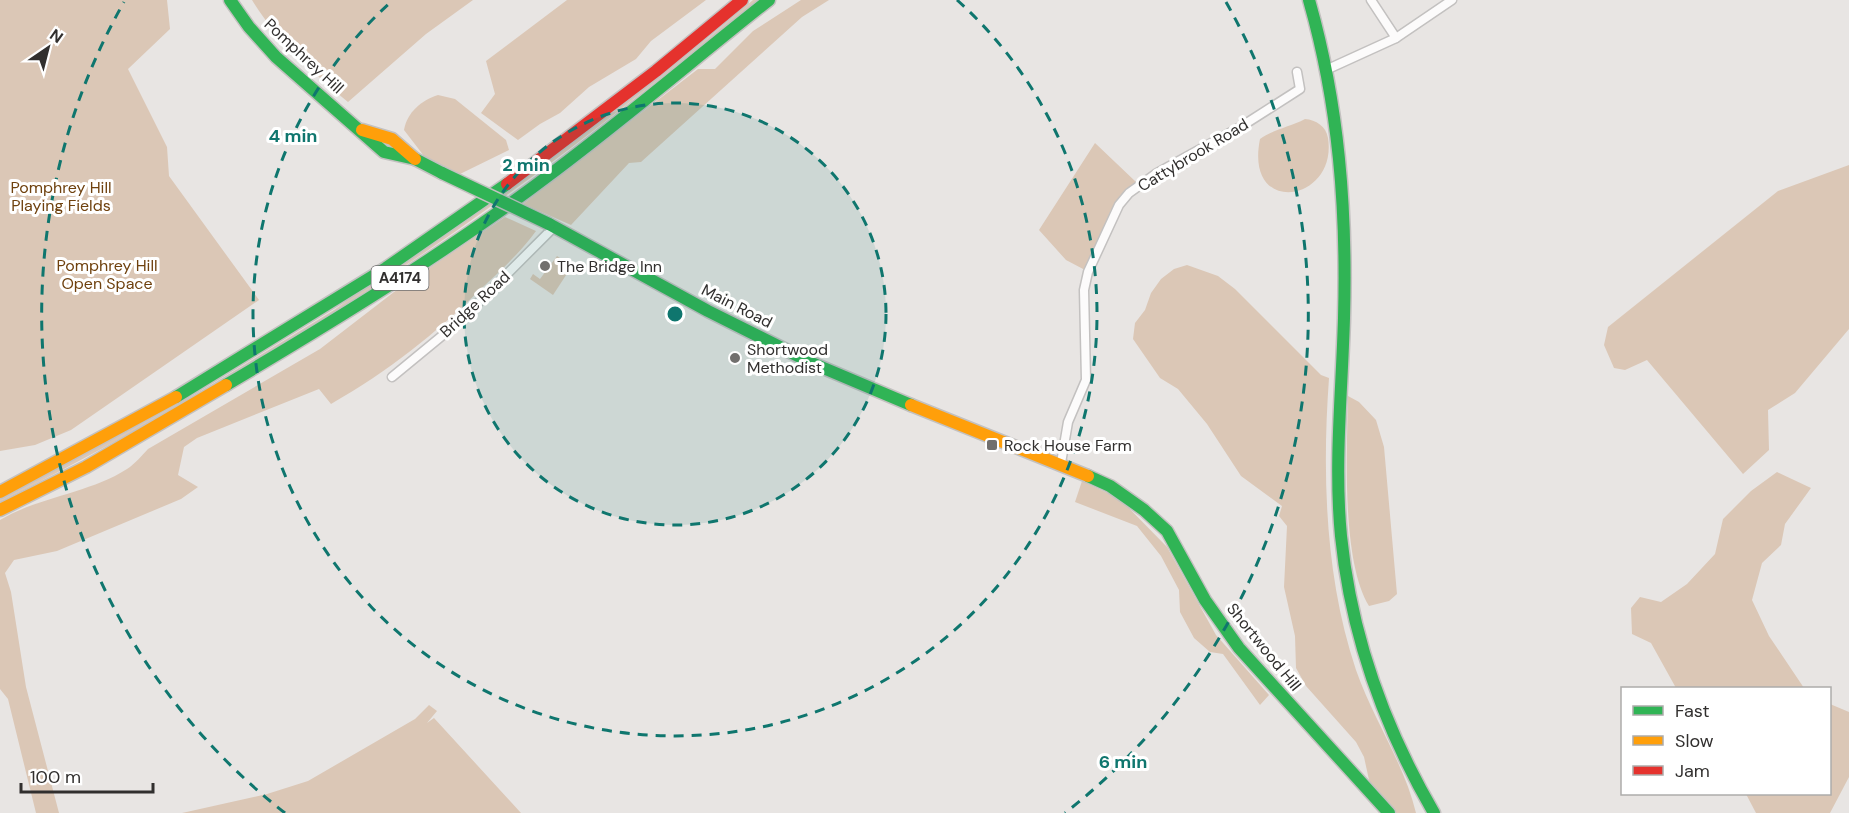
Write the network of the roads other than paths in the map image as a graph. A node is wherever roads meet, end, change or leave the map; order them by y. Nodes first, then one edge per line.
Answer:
1 (230, 0) edge
2 (742, 0) edge
3 (769, 0) edge
4 (1309, 0) edge
5 (1371, 0) edge
6 (1452, 0) edge
7 (1396, 38) junction
8 (1328, 69) junction
9 (1297, 72) dead end
10 (442, 173) joint
11 (551, 225) junction
12 (392, 376) dead end
13 (1061, 463) junction
14 (0, 492) edge
15 (0, 510) edge
16 (1389, 813) edge
17 (1434, 813) edge

1 - 10 main road, Pomphrey Hill
2 - 14 main road, A4174
3 - 15 main road, A4174
4 - 8 main road
5 - 7 street
6 - 7 street
7 - 8 street
8 - 17 main road
9 - 13 street, Cattybrook Road
10 - 11 main road, Main Road, bridge
11 - 12 street, Bridge Road
11 - 13 main road, Main Road
13 - 16 main road, Shortwood Hill

